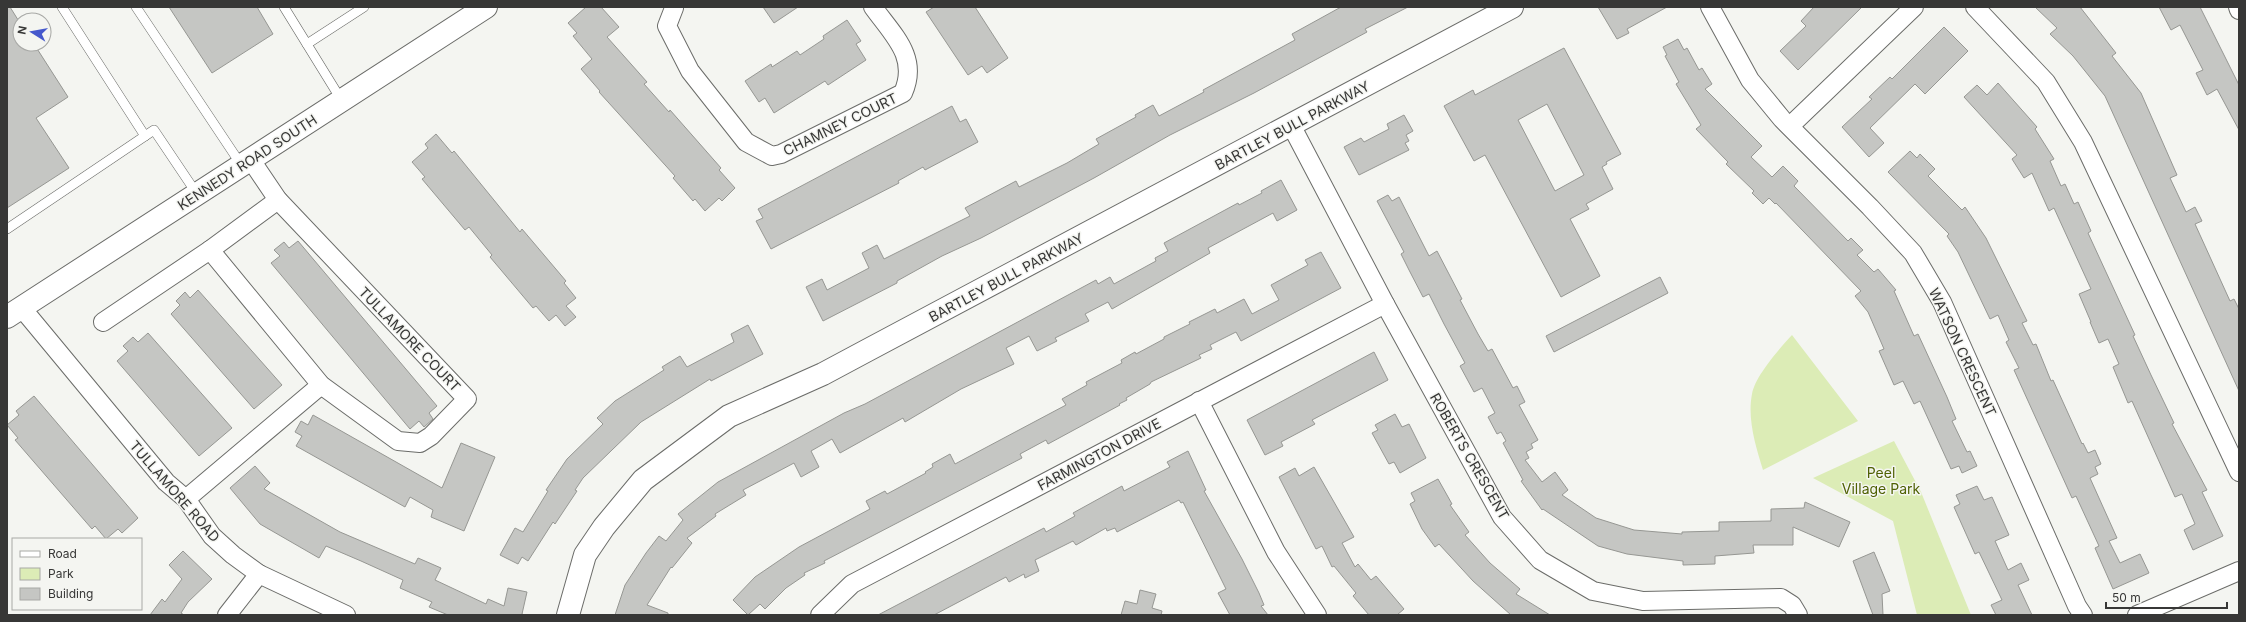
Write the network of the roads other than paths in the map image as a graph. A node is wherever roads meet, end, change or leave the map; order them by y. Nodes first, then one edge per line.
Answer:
1 (62, 7) edge
2 (136, 7) edge
3 (284, 7) edge
4 (364, 7) edge
5 (484, 7) edge
6 (873, 7) edge
7 (1512, 7) edge
8 (1710, 7) edge
9 (1914, 7) edge
10 (1975, 7) edge
11 (2238, 7) edge
12 (674, 8) edge
13 (2239, 10) edge
14 (307, 44) junction
15 (342, 101) junction
16 (1292, 125) junction
17 (1790, 126) junction
18 (145, 136) junction
19 (247, 163) junction
20 (197, 194) junction
21 (278, 200) junction
22 (7, 229) edge
23 (210, 250) junction
24 (1385, 304) junction
25 (14, 312) edge
26 (103, 322) dead end
27 (321, 385) junction
28 (1199, 401) junction
29 (2239, 472) edge
30 (186, 499) junction
31 (2239, 571) edge
32 (259, 574) junction
33 (227, 615) edge
34 (346, 615) edge
35 (568, 615) edge
36 (820, 615) edge
37 (1317, 615) edge
38 (1798, 615) edge
39 (2083, 615) edge
40 (2137, 615) edge

1 - 18 lane
2 - 19 lane
3 - 14 lane
4 - 14 lane
5 - 15 street, KENNEDY ROAD SOUTH
6 - 12 street, CHAMNEY COURT
7 - 16 street, BARTLEY BULL PARKWAY
8 - 17 street, WATSON CRESCENT
9 - 17 street
10 - 29 street
11 - 13 street
14 - 15 lane
15 - 19 street, KENNEDY ROAD SOUTH
16 - 24 street, ROBERTS CRESCENT
16 - 35 street, BARTLEY BULL PARKWAY
17 - 39 street, WATSON CRESCENT
18 - 20 lane
18 - 22 lane
19 - 20 street, KENNEDY ROAD SOUTH
19 - 21 street, TULLAMORE COURT
20 - 25 street, KENNEDY ROAD SOUTH
21 - 23 street
21 - 27 street, TULLAMORE COURT
23 - 26 street
23 - 27 street, TULLAMORE COURT
24 - 28 street, FARMINGTON DRIVE
24 - 38 street, ROBERTS CRESCENT
25 - 30 street, TULLAMORE ROAD
27 - 30 street
28 - 36 street, FARMINGTON DRIVE
28 - 37 street
30 - 32 street, TULLAMORE ROAD
31 - 40 street
32 - 33 street
32 - 34 street, TULLAMORE ROAD

